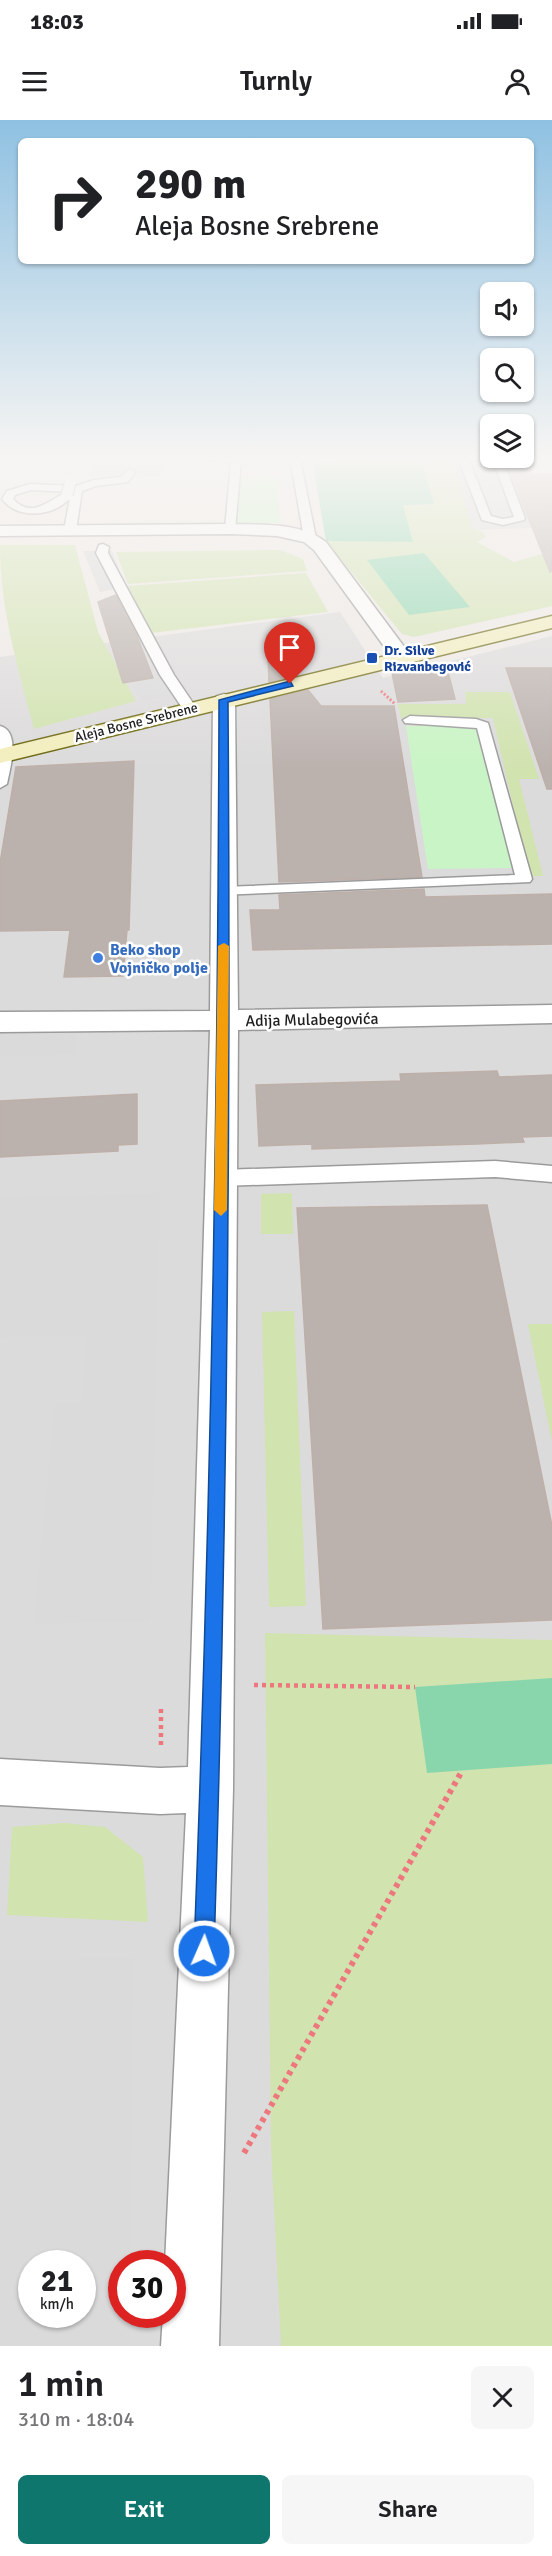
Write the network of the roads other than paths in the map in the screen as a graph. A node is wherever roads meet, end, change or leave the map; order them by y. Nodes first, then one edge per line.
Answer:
1 (107, 562) edge
2 (332, 562) edge
3 (552, 622) edge
4 (401, 656) junction
5 (207, 705) junction
6 (410, 720) road end
7 (0, 730) edge
8 (2, 755) edge
9 (0, 784) edge
10 (224, 892) junction
11 (552, 1014) edge
12 (224, 1020) junction
13 (0, 1022) edge
14 (552, 1174) edge
15 (221, 1178) junction
16 (0, 1782) edge
17 (210, 1789) junction
18 (190, 2346) edge

1 - 5 lane
2 - 4 street
3 - 4 street, Aleja Bosne Srebrene
4 - 5 street, Aleja Bosne Srebrene
5 - 8 street, Aleja Bosne Srebrene
5 - 10 street
6 - 10 lane
7 - 8 lane
8 - 9 lane
10 - 12 street
11 - 12 street, Adija Mulabegovića
12 - 13 street, Adija Mulabegovića
12 - 15 street
14 - 15 lane
15 - 17 street
16 - 17 street
17 - 18 street

